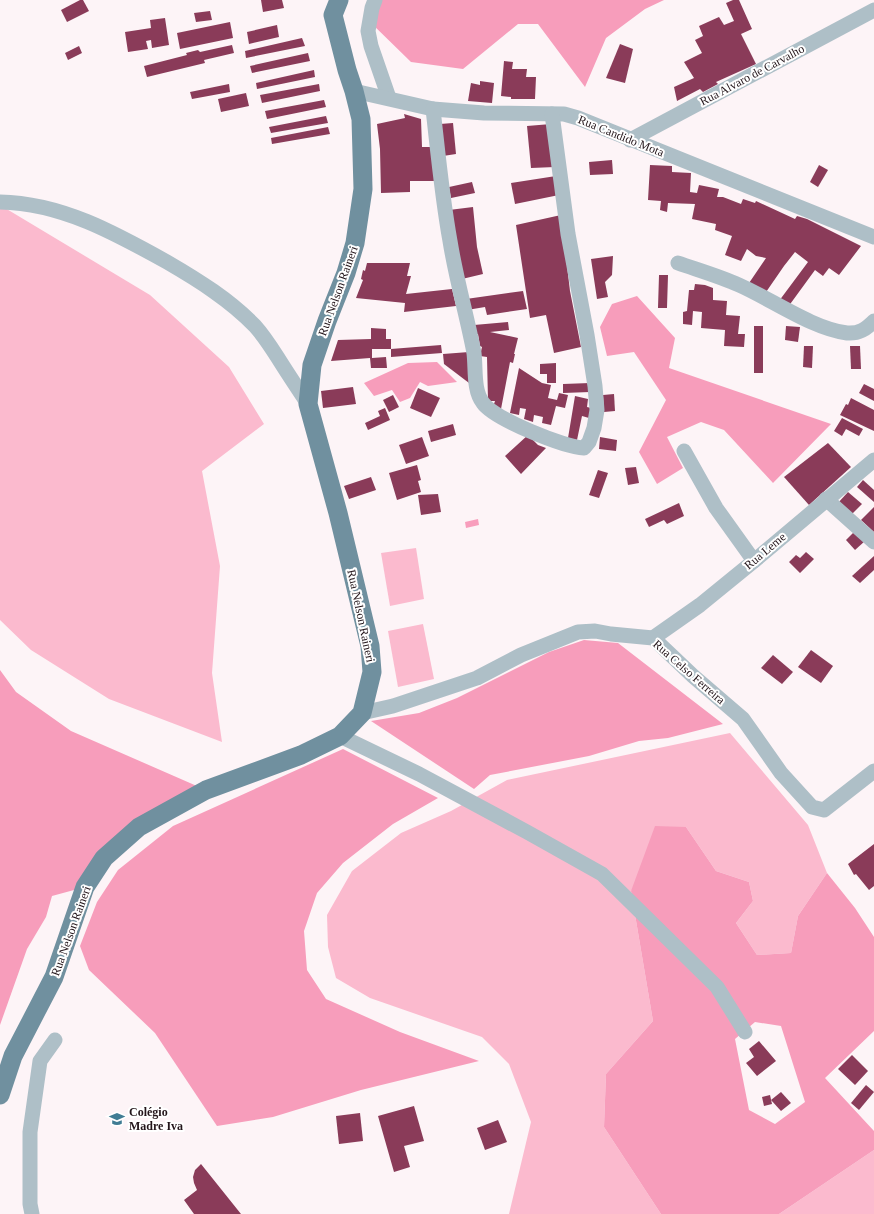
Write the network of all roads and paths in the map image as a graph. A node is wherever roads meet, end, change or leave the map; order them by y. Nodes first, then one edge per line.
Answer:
1 (373, 4) edge
2 (335, 5) edge
3 (874, 10) edge
4 (354, 91) junction
5 (389, 98) junction
6 (433, 109) junction
7 (552, 114) junction
8 (630, 140) junction
9 (0, 202) edge
10 (874, 237) edge
11 (678, 263) dead end
12 (874, 321) edge
13 (308, 404) junction
14 (684, 451) dead end
15 (874, 460) edge
16 (826, 500) junction
17 (874, 542) edge
18 (754, 562) junction
19 (653, 638) junction
20 (362, 712) junction
21 (340, 736) junction
22 (874, 771) edge
23 (745, 1032) dead end
24 (55, 1040) dead end
25 (0, 1095) edge
26 (32, 1214) edge

1 - 5 street
2 - 4 main road, Rua Nelson Raineri
3 - 8 street, Rua Alvaro de Carvalho
4 - 5 street, Rua Candido Mota
4 - 13 main road, Rua Nelson Raineri
5 - 6 street, Rua Candido Mota
6 - 7 street, Rua Candido Mota
6 - 7 street
7 - 8 street, Rua Candido Mota
8 - 10 street, Rua Candido Mota
9 - 13 street
11 - 12 street
13 - 20 main road, Rua Nelson Raineri
14 - 18 street
15 - 16 street, Rua Leme
16 - 17 street
16 - 18 street, Rua Leme
18 - 19 street, Rua Leme
19 - 20 street, Rua Celso Ferreira
19 - 22 street, Rua Celso Ferreira
20 - 21 main road, Rua Nelson Raineri
21 - 23 street
21 - 25 main road, Rua Nelson Raineri
24 - 26 street

